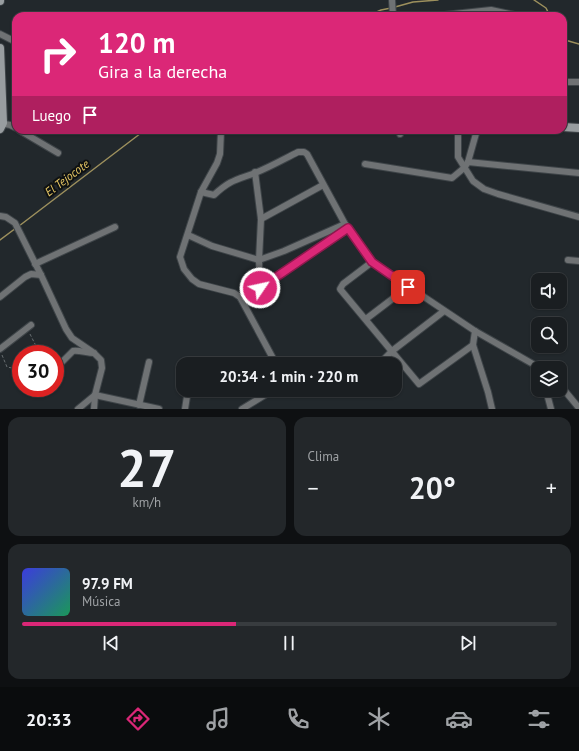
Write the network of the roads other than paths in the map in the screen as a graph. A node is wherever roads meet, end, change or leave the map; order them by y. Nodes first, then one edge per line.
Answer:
1 (473, 12) edge
2 (501, 12) edge
3 (0, 34) edge
4 (12, 40) edge
5 (0, 48) edge
6 (567, 82) edge
7 (579, 82) edge
8 (1, 125) edge
9 (12, 127) edge
10 (567, 127) edge
11 (579, 128) edge
12 (26, 134) edge
13 (221, 134) edge
14 (458, 134) edge
15 (476, 134) edge
16 (58, 153) dead end
17 (365, 164) dead end
18 (466, 165) junction
19 (255, 172) junction
20 (579, 173) edge
21 (323, 185) junction
22 (201, 192) junction
23 (0, 216) edge
24 (579, 217) edge
25 (261, 219) junction
26 (347, 226) junction
27 (115, 227) dead end
28 (188, 235) junction
29 (259, 260) junction
30 (568, 260) dead end
31 (579, 261) edge
32 (372, 262) junction
33 (36, 264) junction
34 (41, 275) junction
35 (408, 287) junction
36 (260, 288) junction
37 (0, 297) edge
38 (240, 297) junction
39 (444, 311) junction
40 (366, 319) junction
41 (30, 327) road end
42 (475, 331) junction
43 (473, 345) junction
44 (0, 350) edge
45 (392, 351) junction
46 (94, 353) junction
47 (272, 357) edge
48 (386, 357) edge
49 (64, 360) edge
50 (149, 362) dead end
51 (531, 363) edge
52 (567, 393) edge
53 (95, 395) junction
54 (187, 397) edge
55 (262, 397) edge
56 (548, 397) edge
57 (143, 406) edge
58 (579, 408) edge
59 (78, 409) edge
60 (94, 409) edge
61 (159, 409) edge
62 (185, 409) edge
63 (242, 409) edge
64 (492, 409) edge
65 (551, 409) edge

1 - 2 street
3 - 4 street
5 - 8 main road
6 - 7 street
8 - 9 street
10 - 11 main road
12 - 16 street
13 - 22 street
14 - 18 street
15 - 18 street
17 - 18 street
18 - 20 street
18 - 24 street
19 - 21 street
19 - 22 street
19 - 25 street
21 - 25 street
21 - 26 street
22 - 28 street
23 - 33 street
25 - 29 street
26 - 29 street
26 - 32 street
26 - 36 street
27 - 33 street
28 - 29 street
28 - 38 street
29 - 36 street
30 - 31 street
32 - 35 street
32 - 40 street
33 - 34 street
34 - 37 street
34 - 46 street
35 - 39 street
35 - 40 street
36 - 38 street
38 - 47 street
39 - 42 street
39 - 45 street
40 - 45 street
41 - 44 street
42 - 43 street
42 - 51 street
43 - 45 street
43 - 64 street
45 - 48 street
46 - 49 street
46 - 53 street
50 - 57 street
52 - 58 street
53 - 57 street
53 - 59 street
53 - 60 street
54 - 62 street
55 - 63 street
56 - 65 street
57 - 61 street

